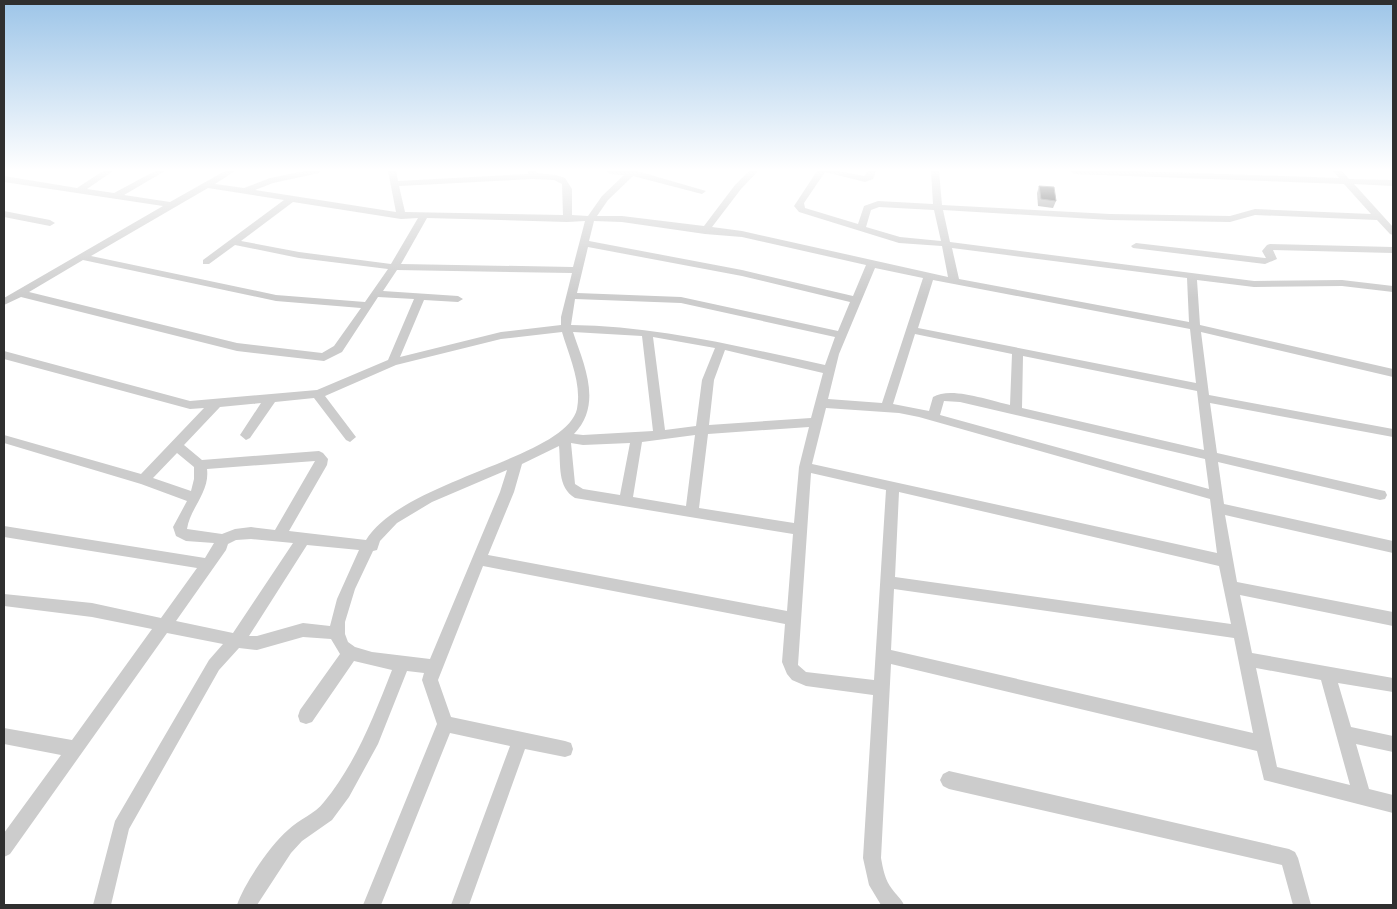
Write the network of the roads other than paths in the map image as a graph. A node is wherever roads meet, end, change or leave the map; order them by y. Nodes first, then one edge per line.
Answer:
1 (157, 213) edge
2 (273, 213) edge
3 (383, 213) edge
4 (567, 213) edge
5 (594, 213) edge
6 (718, 213) edge
7 (813, 213) edge
8 (866, 213) edge
9 (939, 213) edge
10 (1046, 213) edge
11 (1250, 213) edge
12 (1274, 213) edge
13 (4, 214) edge
14 (401, 216) joint
15 (423, 217) junction
16 (567, 218) junction
17 (590, 219) junction
18 (1386, 222) edge
19 (50, 223) dead end
20 (861, 229) junction
21 (705, 231) junction
22 (1393, 232) edge
23 (234, 242) junction
24 (584, 243) junction
25 (946, 244) junction
26 (1136, 246) dead end
27 (1393, 250) edge
28 (82, 257) junction
29 (206, 262) dead end
30 (872, 264) junction
31 (394, 267) junction
32 (577, 270) junction
33 (929, 276) junction
34 (1192, 276) junction
35 (954, 281) junction
36 (1393, 289) edge
37 (19, 293) junction
38 (376, 294) junction
39 (571, 296) junction
40 (420, 297) junction
41 (458, 299) dead end
42 (856, 300) junction
43 (4, 302) edge
44 (368, 305) junction
45 (1195, 327) junction
46 (566, 328) junction
47 (912, 330) junction
48 (647, 333) junction
49 (840, 335) junction
50 (721, 347) junction
51 (1018, 351) junction
52 (4, 355) edge
53 (392, 362) junction
54 (828, 370) junction
55 (1393, 372) edge
56 (1203, 393) junction
57 (317, 394) junction
58 (270, 398) junction
59 (216, 403) junction
60 (820, 403) junction
61 (886, 408) junction
62 (1016, 411) junction
63 (934, 417) junction
64 (815, 422) junction
65 (701, 430) junction
66 (1393, 434) edge
67 (246, 435) dead end
68 (660, 436) junction
69 (350, 437) dead end
70 (564, 437) junction
71 (637, 438) junction
72 (4, 439) edge
73 (176, 446) junction
74 (1211, 456) junction
75 (516, 461) junction
76 (200, 465) junction
77 (804, 467) junction
78 (143, 480) junction
79 (893, 486) junction
80 (1380, 495) dead end
81 (195, 498) junction
82 (626, 501) junction
83 (1216, 502) junction
84 (692, 512) junction
85 (800, 530) junction
86 (4, 531) edge
87 (279, 536) junction
88 (304, 538) junction
89 (221, 541) junction
90 (372, 546) junction
91 (1393, 547) edge
92 (479, 559) junction
93 (1225, 561) junction
94 (208, 564) junction
95 (888, 582) junction
96 (1230, 587) junction
97 (4, 600) edge
98 (793, 618) junction
99 (1393, 619) edge
100 (165, 624) junction
101 (1240, 632) junction
102 (338, 633) junction
103 (237, 641) junction
104 (350, 653) junction
105 (884, 655) junction
106 (1245, 658) junction
107 (402, 663) junction
108 (434, 667) junction
109 (1327, 673) junction
110 (1393, 685) edge
111 (882, 689) junction
112 (306, 716) dead end
113 (445, 724) junction
114 (1344, 734) junction
115 (4, 736) edge
116 (520, 740) junction
117 (1264, 744) junction
118 (1393, 744) edge
119 (76, 749) junction
120 (565, 749) dead end
121 (950, 780) dead end
122 (1362, 796) junction
123 (1393, 804) edge
124 (4, 848) edge
125 (102, 905) edge
126 (246, 905) edge
127 (372, 905) edge
128 (460, 905) edge
129 (895, 905) edge
130 (1302, 905) edge

1 - 28 street
2 - 23 street
3 - 14 street
4 - 16 street
5 - 17 street
6 - 21 street
7 - 20 street
8 - 20 street
9 - 25 street
10 - 11 street
12 - 18 street
13 - 19 street
14 - 15 street
15 - 16 street
15 - 31 street
16 - 17 street
17 - 21 street
17 - 24 street
18 - 22 street
20 - 25 street
21 - 30 street
23 - 29 street
23 - 31 street
24 - 32 street
24 - 42 street
25 - 34 street
25 - 35 street
26 - 27 street
28 - 37 street
28 - 44 street
30 - 33 street
30 - 42 street
31 - 32 street
31 - 38 street
32 - 39 street
33 - 35 street
33 - 47 street
34 - 36 street
34 - 45 street
35 - 45 street
37 - 43 street
37 - 44 street
38 - 40 street
38 - 44 street
39 - 46 street
39 - 49 street
40 - 41 street
40 - 53 street
42 - 49 street
45 - 55 street
45 - 56 street
46 - 48 street
46 - 53 street
46 - 70 street
47 - 51 street
47 - 61 street
48 - 50 street
48 - 68 street
49 - 54 street
50 - 54 street
50 - 65 street
51 - 56 street
51 - 62 street
52 - 59 street
53 - 57 street
54 - 60 street
56 - 66 street
56 - 74 street
57 - 58 street
57 - 69 street
58 - 59 street
58 - 67 street
59 - 73 street
60 - 61 street
60 - 64 street
61 - 63 street
62 - 63 street
62 - 74 street
63 - 83 street
64 - 65 street
64 - 77 street
65 - 68 street
65 - 84 street
68 - 71 street
70 - 71 street
70 - 75 street
70 - 82 street
71 - 82 street
72 - 78 street
73 - 76 street
73 - 78 street
74 - 80 street
74 - 83 street
75 - 90 street
75 - 92 street
76 - 81 street
76 - 87 street
77 - 79 street
77 - 85 street
78 - 81 street
79 - 93 street
79 - 95 street
81 - 89 street
82 - 84 street
83 - 91 street
83 - 93 street
84 - 85 street
85 - 98 street
86 - 94 street
87 - 88 street
87 - 89 street
88 - 90 street
88 - 103 street
89 - 94 street
90 - 102 street
92 - 98 street
92 - 108 street
93 - 96 street
94 - 100 street
95 - 101 street
95 - 105 street
96 - 99 street
96 - 101 street
97 - 100 street
98 - 111 street
100 - 103 street
100 - 119 street
101 - 106 street
102 - 103 street
102 - 104 street
103 - 125 street
104 - 107 street
104 - 112 street
105 - 111 street
105 - 117 street
106 - 109 street
106 - 117 street
107 - 108 street
107 - 126 street
108 - 113 street
109 - 110 street
109 - 114 street
111 - 129 street
113 - 116 street
113 - 127 street
114 - 118 street
114 - 122 street
115 - 119 street
116 - 120 street
116 - 128 street
117 - 122 street
119 - 124 street
121 - 130 street
122 - 123 street

